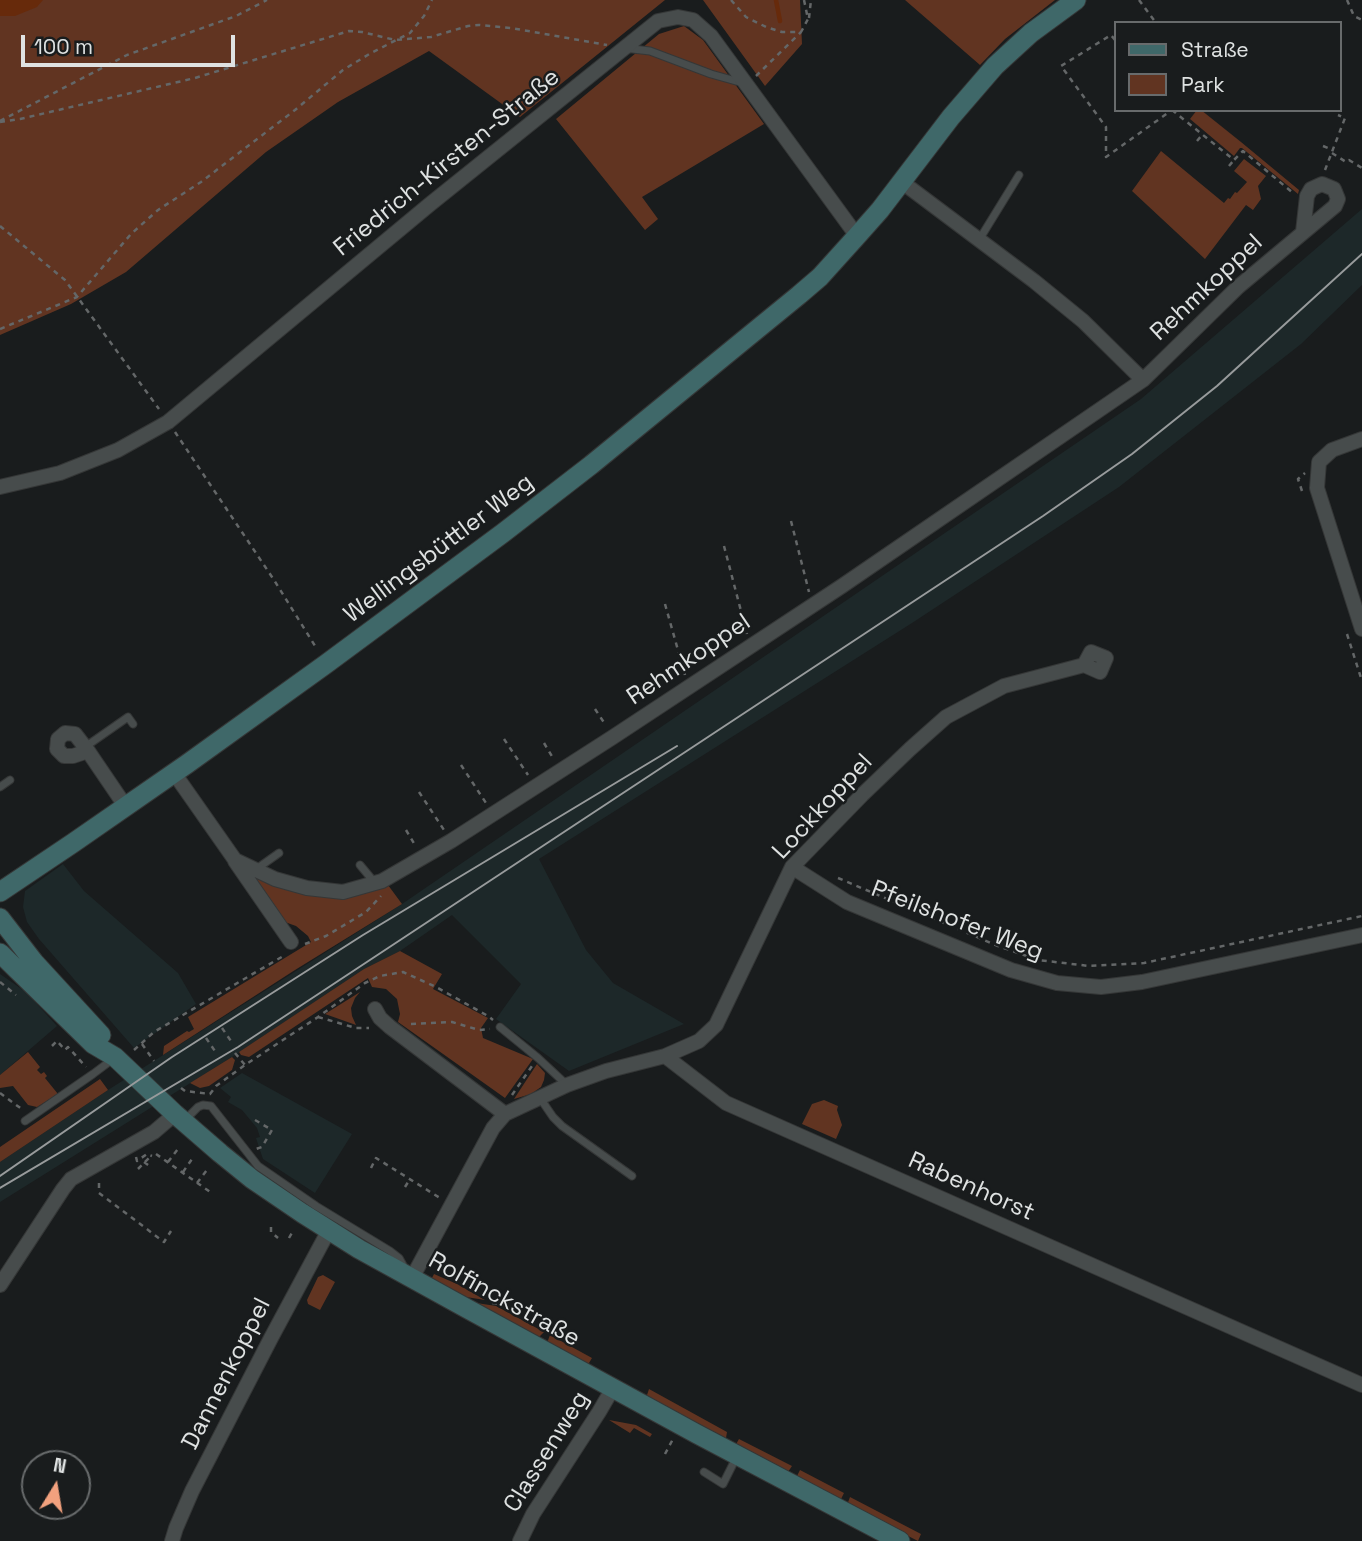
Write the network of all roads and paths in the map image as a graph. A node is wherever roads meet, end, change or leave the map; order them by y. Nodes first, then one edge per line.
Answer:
1 (267, 0) edge
2 (432, 0) edge
3 (731, 0) edge
4 (804, 0) edge
5 (811, 0) edge
6 (1076, 0) edge
7 (1139, 0) edge
8 (1347, 0) edge
9 (808, 19) junction
10 (1362, 20) edge
11 (1155, 21) edge
12 (801, 32) junction
13 (1114, 39) edge
14 (395, 40) junction
15 (624, 48) junction
16 (747, 84) junction
17 (1169, 112) edge
18 (1174, 112) edge
19 (1338, 115) dead end
20 (0, 122) edge
21 (1202, 135) junction
22 (1197, 141) dead end
23 (1323, 146) dead end
24 (1332, 152) junction
25 (1234, 160) junction
26 (1229, 166) dead end
27 (1362, 168) edge
28 (1018, 175) dead end
29 (902, 182) junction
30 (1322, 184) junction
31 (1306, 203) junction
32 (1303, 232) junction
33 (858, 236) junction
34 (979, 240) junction
35 (0, 329) edge
36 (1143, 380) junction
37 (1362, 439) edge
38 (0, 488) edge
39 (791, 521) dead end
40 (724, 546) dead end
41 (664, 604) dead end
42 (812, 606) junction
43 (1362, 629) edge
44 (750, 647) junction
45 (1084, 665) dead end
46 (688, 688) junction
47 (595, 709) dead end
48 (132, 724) dead end
49 (613, 737) junction
50 (504, 740) dead end
51 (544, 743) dead end
52 (86, 749) joint
53 (461, 765) dead end
54 (562, 771) junction
55 (174, 773) junction
56 (10, 780) dead end
57 (0, 787) edge
58 (536, 787) junction
59 (419, 792) dead end
60 (126, 807) junction
61 (493, 814) junction
62 (405, 830) dead end
63 (451, 841) junction
64 (279, 853) dead end
65 (423, 858) junction
66 (235, 860) junction
67 (360, 865) dead end
68 (792, 867) junction
69 (255, 870) junction
70 (839, 878) dead end
71 (382, 880) junction
72 (0, 892) edge
73 (1362, 916) edge
74 (0, 918) edge
75 (1362, 935) edge
76 (294, 947) junction
77 (0, 953) edge
78 (0, 982) edge
79 (16, 995) dead end
80 (374, 1009) dead end
81 (318, 1017) junction
82 (390, 1027) junction
83 (500, 1027) junction
84 (222, 1028) dead end
85 (206, 1038) dead end
86 (142, 1044) junction
87 (233, 1044) dead end
88 (52, 1046) dead end
89 (235, 1053) dead end
90 (217, 1054) dead end
91 (665, 1056) junction
92 (538, 1058) junction
93 (118, 1059) junction
94 (154, 1060) dead end
95 (245, 1065) junction
96 (93, 1074) junction
97 (567, 1085) junction
98 (181, 1088) dead end
99 (0, 1093) edge
100 (540, 1098) junction
101 (503, 1112) junction
102 (29, 1118) joint
103 (179, 1118) junction
104 (255, 1120) dead end
105 (158, 1146) dead end
106 (262, 1147) dead end
107 (178, 1149) dead end
108 (156, 1154) junction
109 (192, 1159) dead end
110 (253, 1160) junction
111 (144, 1162) junction
112 (169, 1162) junction
113 (151, 1167) dead end
114 (370, 1168) dead end
115 (138, 1170) dead end
116 (207, 1170) dead end
117 (183, 1172) junction
118 (632, 1176) dead end
119 (410, 1179) junction
120 (197, 1183) junction
121 (99, 1184) dead end
122 (405, 1187) dead end
123 (268, 1190) junction
124 (213, 1194) dead end
125 (452, 1205) junction
126 (271, 1227) dead end
127 (171, 1230) dead end
128 (329, 1230) junction
129 (293, 1231) dead end
130 (278, 1238) dead end
131 (289, 1238) dead end
132 (412, 1278) junction
133 (0, 1285) edge
134 (1362, 1385) edge
135 (613, 1388) junction
136 (673, 1439) dead end
137 (665, 1454) dead end
138 (737, 1455) junction
139 (704, 1472) dead end
140 (172, 1541) edge
141 (520, 1541) edge
142 (900, 1541) edge

1 - 20 path
2 - 14 path
3 - 12 path
4 - 9 path
5 - 9 path
6 - 29 main road, Wellingsbüttler Weg
7 - 11 path
8 - 10 path
9 - 12 path
12 - 16 path
13 - 17 path
14 - 15 path
14 - 20 path
14 - 35 path
15 - 16 lane
15 - 16 street, Friedrich-Kirsten-Straße
15 - 38 street, Friedrich-Kirsten-Straße
16 - 33 street, Friedrich-Kirsten-Straße
18 - 21 path
19 - 24 path
21 - 22 path
21 - 25 path
23 - 24 path
24 - 27 path
24 - 30 path
25 - 26 path
25 - 31 path
28 - 34 lane
29 - 33 main road, Wellingsbüttler Weg
29 - 34 street
30 - 31 street
30 - 32 street, Rehmkoppel
31 - 32 street
32 - 36 street, Rehmkoppel
33 - 55 main road, Wellingsbüttler Weg
34 - 36 street
36 - 42 street, Rehmkoppel
37 - 43 street
39 - 42 path
40 - 44 path
41 - 46 path
42 - 44 street, Rehmkoppel
44 - 46 street, Rehmkoppel
45 - 68 street, Lockkoppel
46 - 49 street, Rehmkoppel
47 - 49 path
48 - 52 lane
49 - 54 street, Rehmkoppel
50 - 58 path
51 - 54 path
52 - 60 street
53 - 61 path
54 - 58 street, Rehmkoppel
55 - 60 main road, Wellingsbüttler Weg
55 - 66 street, Rehmkoppel
56 - 57 lane
58 - 61 street, Rehmkoppel
59 - 63 path
60 - 72 main road, Wellingsbüttler Weg
61 - 63 street, Rehmkoppel
62 - 65 path
63 - 65 street, Rehmkoppel
64 - 69 lane
65 - 71 street, Rehmkoppel
66 - 69 street, Rehmkoppel
66 - 76 street, Rehmkoppel
67 - 71 lane
68 - 75 street, Pfeilshofer Weg
68 - 91 street, Lockkoppel
69 - 71 street, Rehmkoppel
70 - 73 path
71 - 76 path
74 - 93 main road, Rolfinckstraße
76 - 86 path
77 - 93 main road, Rolfinckstraße
78 - 79 path
80 - 82 street
81 - 82 path
81 - 83 path
81 - 95 path
82 - 83 path
82 - 101 street
83 - 92 lane
84 - 87 path
85 - 90 path
86 - 93 path
86 - 94 path
88 - 96 path
89 - 95 path
91 - 97 street
91 - 134 street, Rabenhorst
92 - 97 lane
92 - 101 path
93 - 96 lane
93 - 103 main road, Rolfinckstraße
95 - 98 path
96 - 102 lane
97 - 100 street
99 - 102 path
100 - 101 street
100 - 118 lane
101 - 125 street
103 - 110 lane
103 - 123 main road, Rolfinckstraße
103 - 133 street
104 - 106 path
105 - 108 path
107 - 112 path
108 - 111 path
108 - 112 path
109 - 117 path
110 - 123 lane
110 - 132 lane
111 - 113 path
111 - 115 path
112 - 117 path
114 - 119 path
116 - 120 path
117 - 120 path
119 - 122 path
119 - 125 path
120 - 124 path
121 - 127 path
123 - 128 main road, Rolfinckstraße
125 - 132 street
126 - 130 path
128 - 132 main road, Rolfinckstraße
128 - 140 street, Dannenkoppel
129 - 131 path
132 - 135 main road, Rolfinckstraße
135 - 138 main road, Rolfinckstraße
135 - 141 street, Classenweg
136 - 137 path
138 - 139 lane
138 - 142 main road, Rolfinckstraße

